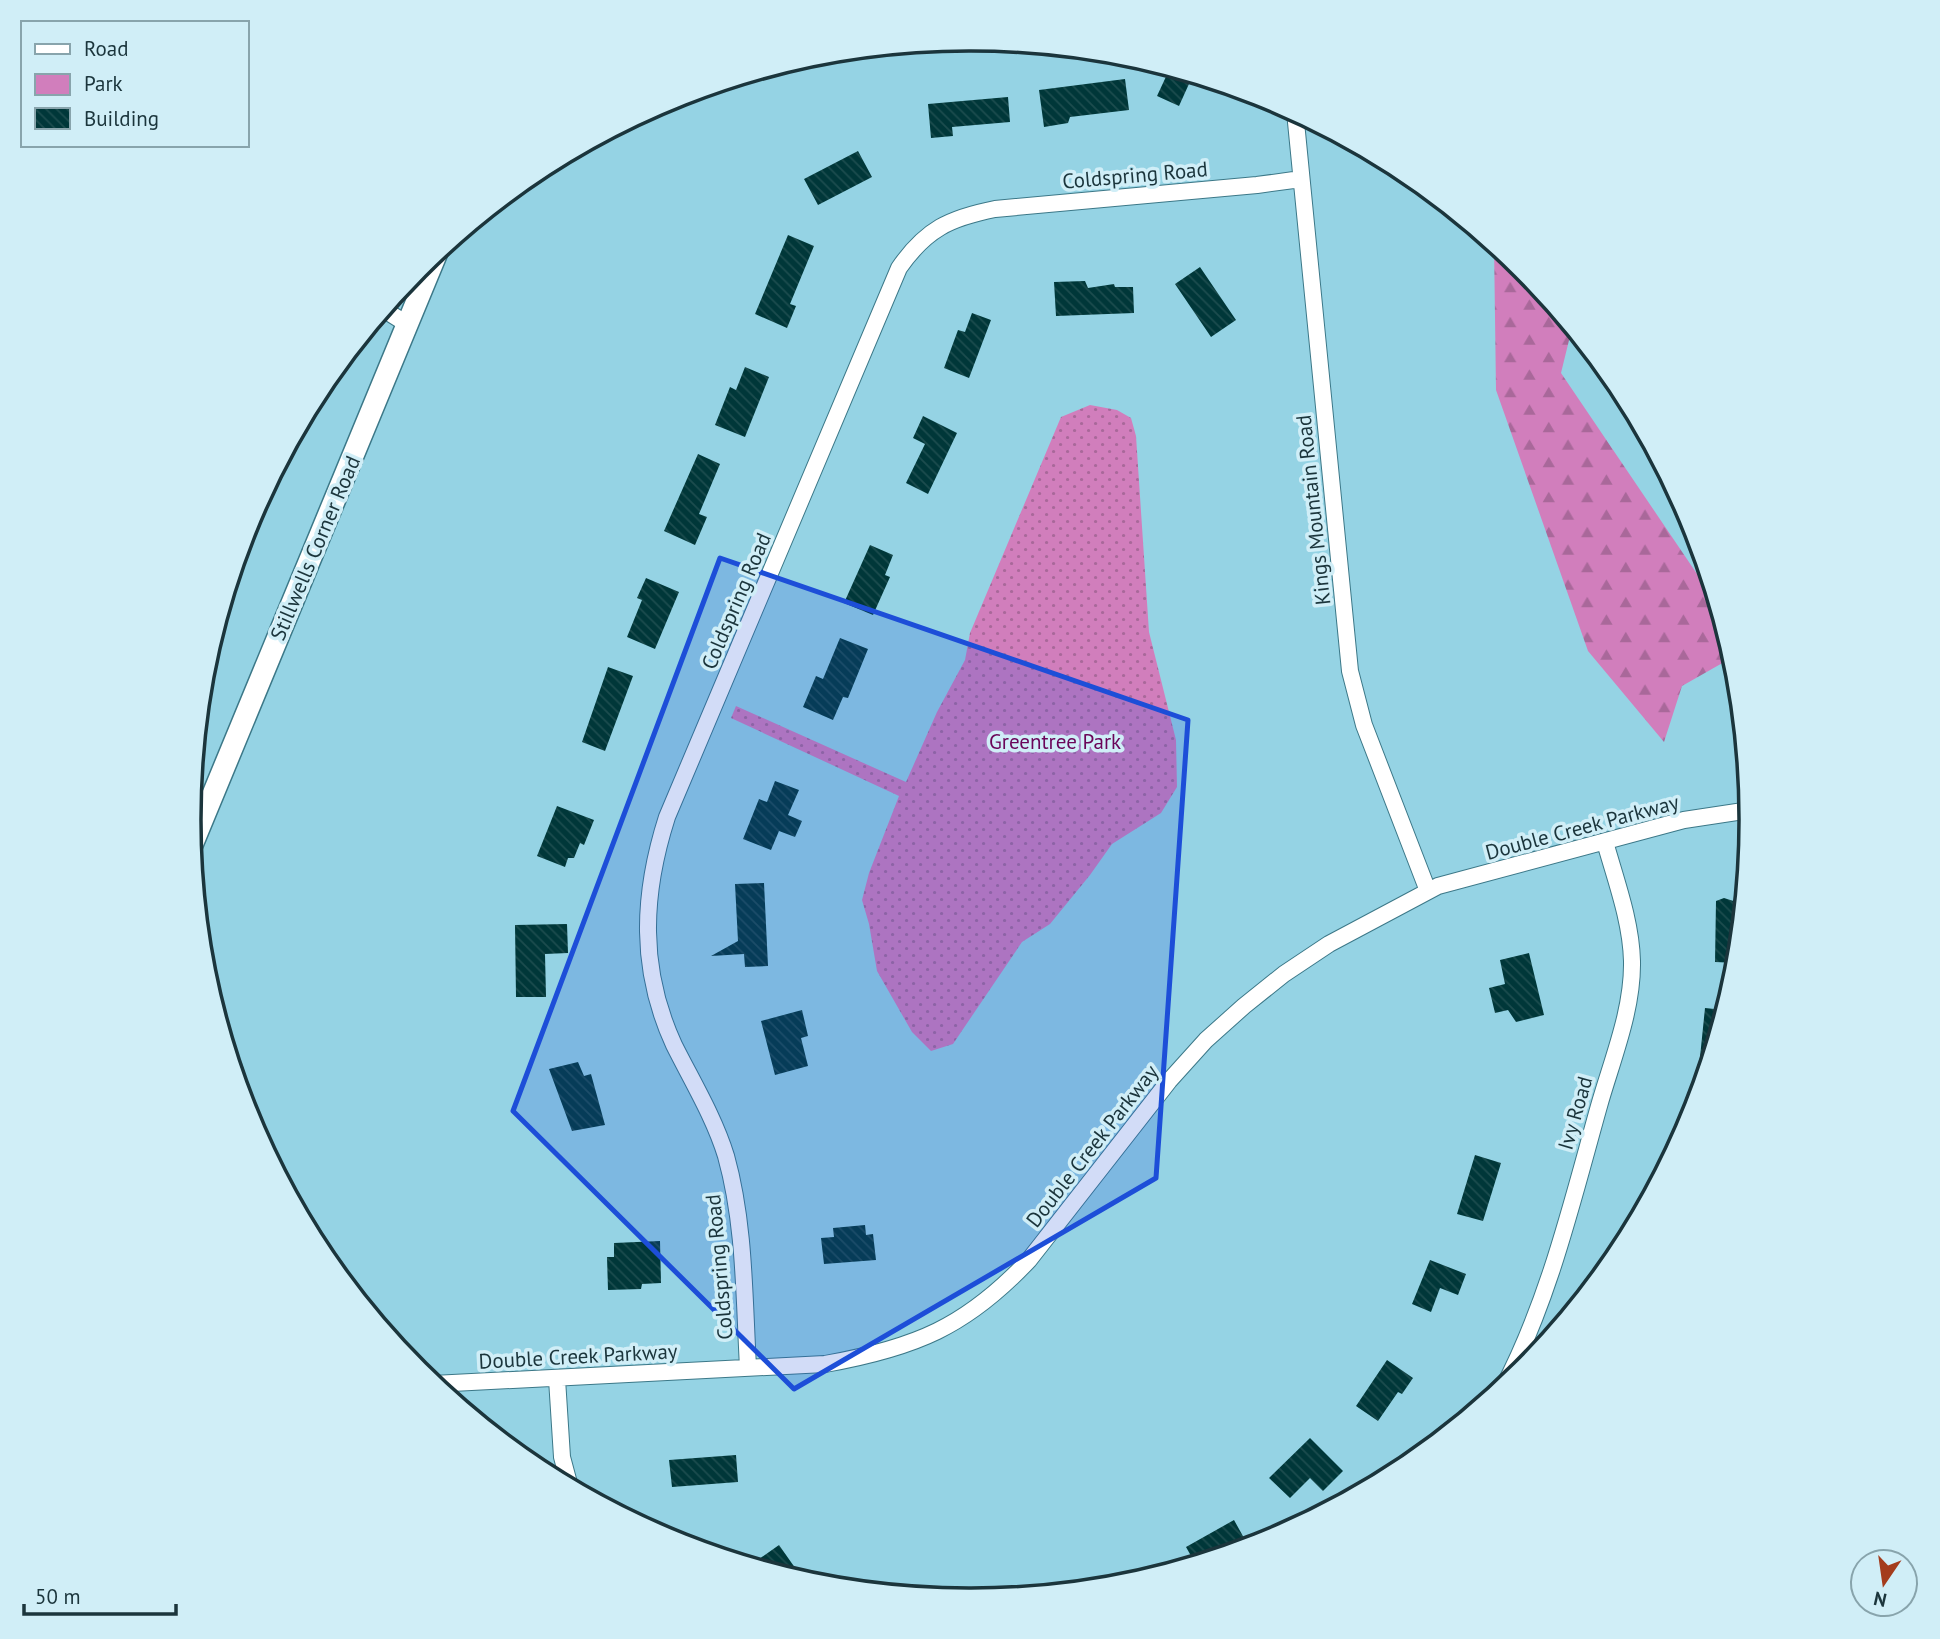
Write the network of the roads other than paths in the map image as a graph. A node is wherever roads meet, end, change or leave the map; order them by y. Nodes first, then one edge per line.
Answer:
1 (1296, 124) edge
2 (1301, 179) junction
3 (428, 274) edge
4 (391, 314) edge
5 (407, 324) junction
6 (1739, 812) edge
7 (201, 821) edge
8 (1605, 842) junction
9 (1428, 891) junction
10 (1515, 1362) edge
11 (748, 1367) junction
12 (557, 1379) junction
13 (448, 1383) edge
14 (566, 1473) edge

1 - 2 street, Kings Mountain Road
2 - 9 street, Kings Mountain Road
2 - 11 street, Coldspring Road
3 - 5 street, Stillwells Corner Road
4 - 5 street
5 - 7 street, Stillwells Corner Road
6 - 8 street, Double Creek Parkway
8 - 9 street, Double Creek Parkway
8 - 10 street, Ivy Road
9 - 11 street, Double Creek Parkway
11 - 12 street, Double Creek Parkway
12 - 13 street, Double Creek Parkway
12 - 14 street

